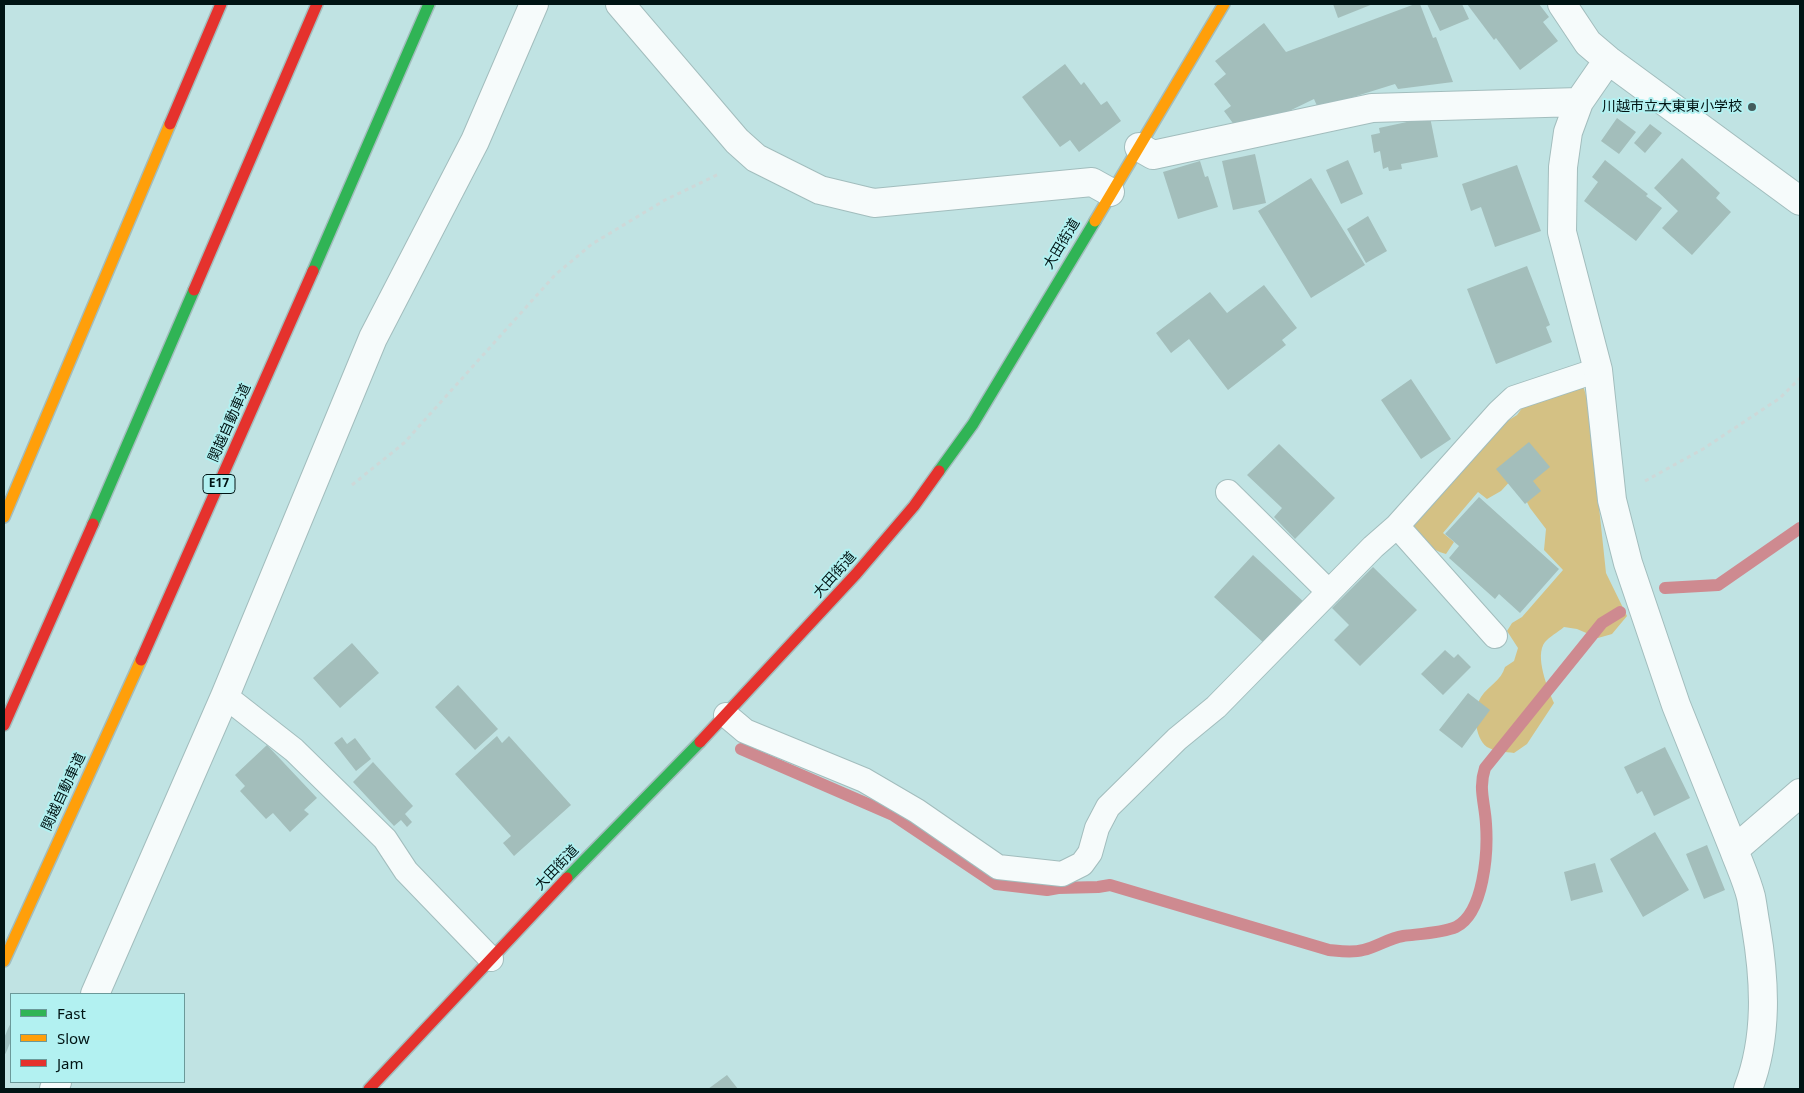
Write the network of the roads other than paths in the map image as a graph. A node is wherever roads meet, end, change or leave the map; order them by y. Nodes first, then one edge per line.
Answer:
1 (221, 4) edge
2 (317, 4) edge
3 (429, 4) edge
4 (534, 4) edge
5 (620, 4) edge
6 (1224, 4) edge
7 (1562, 4) edge
8 (1608, 60) junction
9 (1579, 102) junction
10 (1139, 147) junction
11 (1110, 192) junction
12 (1800, 201) edge
13 (1598, 370) junction
14 (1228, 492) dead end
15 (4, 517) edge
16 (1397, 526) junction
17 (1329, 592) junction
18 (1495, 636) dead end
19 (225, 696) junction
20 (726, 715) junction
21 (4, 725) edge
22 (1800, 792) edge
23 (1734, 850) junction
24 (492, 959) junction
25 (4, 961) edge
26 (95, 993) edge
27 (369, 1089) edge
28 (1748, 1089) edge

1 - 15 main road
2 - 21 main road
3 - 25 main road, 関越自動車道 / E17
4 - 19 street
5 - 11 street
6 - 10 main road, 大田街道
7 - 8 street
8 - 9 street
8 - 12 street
9 - 10 street
9 - 13 street
10 - 11 main road, 大田街道
11 - 20 main road, 大田街道
13 - 16 lane
13 - 23 street
14 - 17 lane
16 - 17 lane
16 - 18 lane
17 - 20 lane
19 - 24 lane
19 - 26 street
20 - 24 main road, 大田街道
22 - 23 street
23 - 28 street
24 - 27 main road, 大田街道

